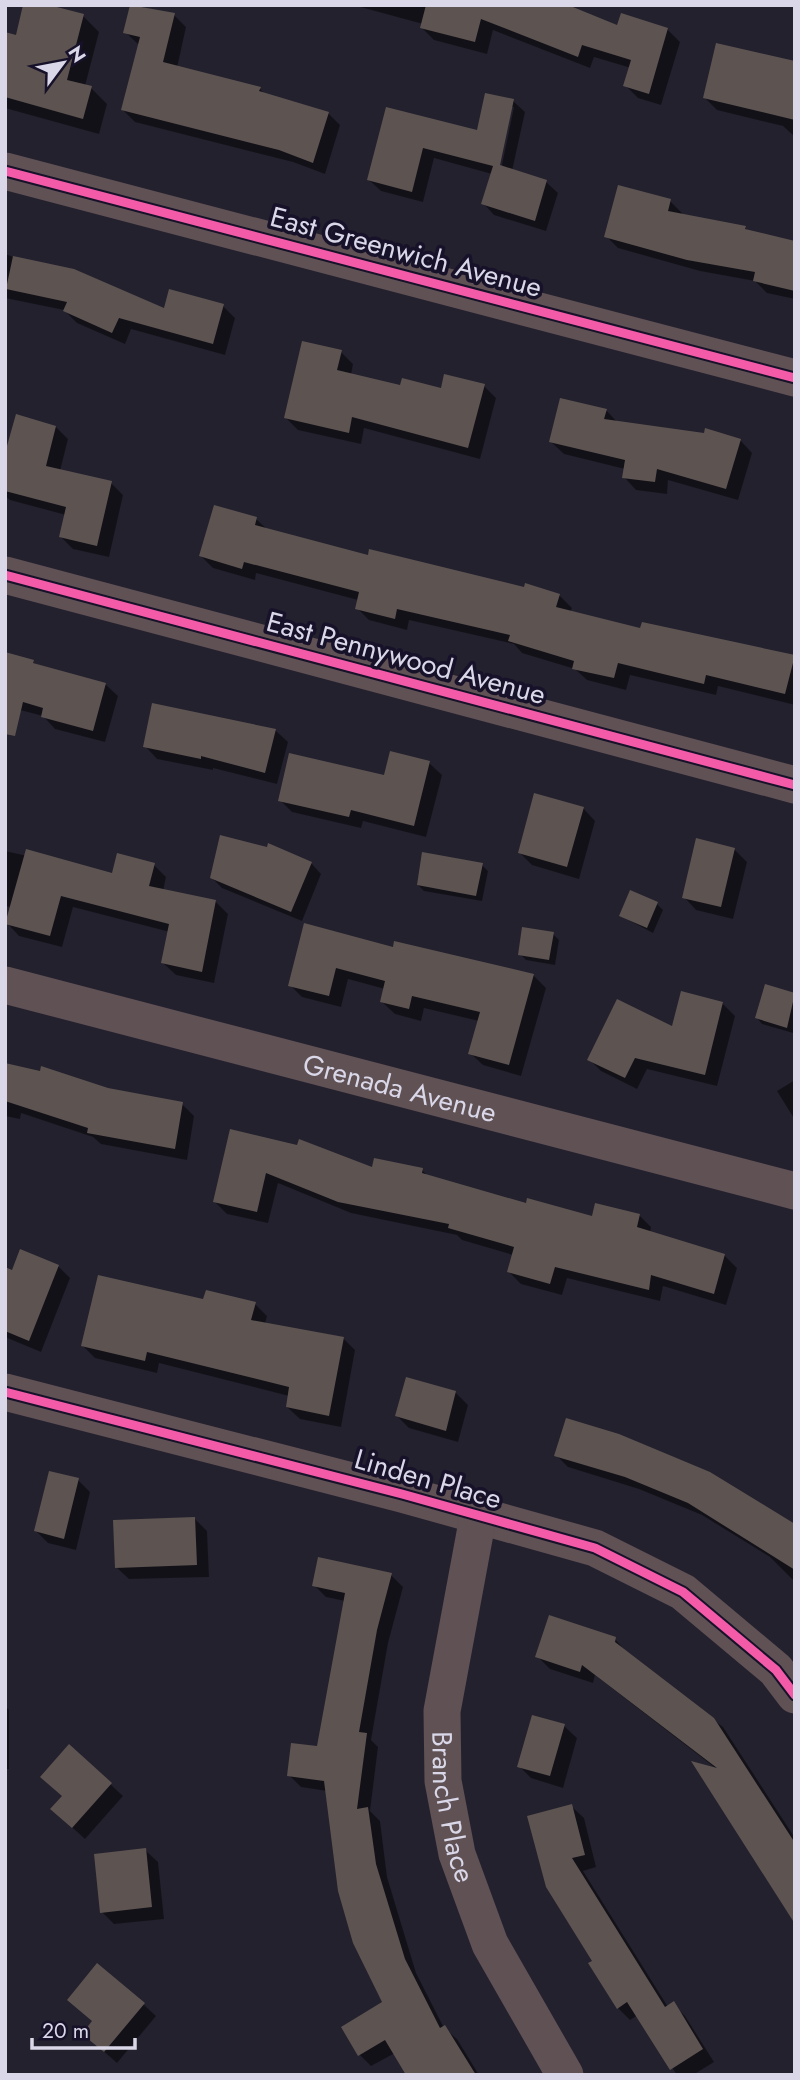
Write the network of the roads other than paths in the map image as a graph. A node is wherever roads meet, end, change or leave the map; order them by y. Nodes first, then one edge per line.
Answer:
1 (5, 171) edge
2 (795, 378) edge
3 (5, 575) edge
4 (795, 785) edge
5 (5, 985) edge
6 (795, 1191) edge
7 (5, 1392) edge
8 (478, 1517) junction
9 (795, 1695) edge
10 (565, 2075) edge

1 - 2 street, East Greenwich Avenue
3 - 4 street, East Pennywood Avenue
5 - 6 street, Grenada Avenue
7 - 8 street, Linden Place
8 - 9 street, Linden Place
8 - 10 street, Branch Place

